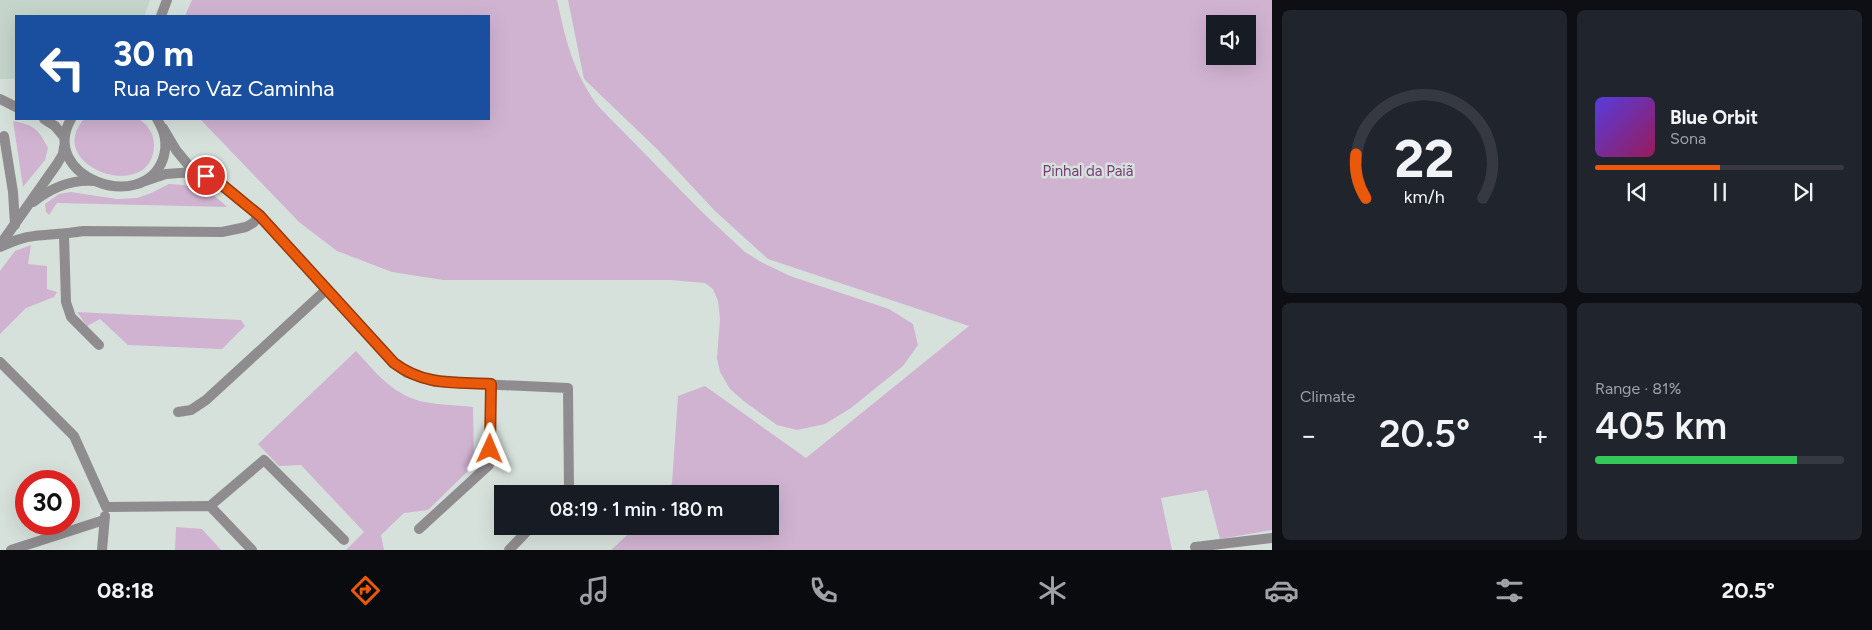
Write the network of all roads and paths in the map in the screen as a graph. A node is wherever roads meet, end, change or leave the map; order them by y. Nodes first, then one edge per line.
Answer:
1 (167, 0) edge
2 (161, 15) edge
3 (0, 98) edge
4 (15, 100) edge
5 (15, 106) edge
6 (46, 120) edge
7 (71, 120) edge
8 (160, 123) edge
9 (4, 136) dead end
10 (64, 142) junction
11 (194, 172) junction
12 (94, 181) junction
13 (145, 181) junction
14 (30, 204) junction
15 (260, 216) junction
16 (15, 225) junction
17 (64, 235) junction
18 (0, 246) edge
19 (326, 289) junction
20 (99, 346) dead end
21 (0, 362) edge
22 (491, 384) junction
23 (178, 412) dead end
24 (569, 485) edge
25 (210, 506) junction
26 (106, 507) junction
27 (104, 520) junction
28 (419, 529) dead end
29 (523, 535) edge
30 (1272, 538) edge
31 (344, 540) dead end
32 (1195, 547) dead end
33 (12, 550) edge
34 (102, 550) edge
35 (252, 550) edge
36 (509, 550) edge

1 - 2 street
3 - 4 street
3 - 5 street
6 - 10 street
7 - 10 street
8 - 11 street
8 - 13 street
9 - 16 street
10 - 12 street
10 - 14 street
11 - 13 street
11 - 15 street
12 - 13 street
12 - 14 street
14 - 16 street
15 - 17 street
15 - 19 street
16 - 18 street
17 - 18 street
17 - 20 street
19 - 22 street
19 - 23 street
21 - 26 street
22 - 24 street
22 - 28 street
25 - 26 street
25 - 31 street
25 - 35 street
26 - 27 street
27 - 33 street
27 - 34 street
29 - 36 street
30 - 32 street

